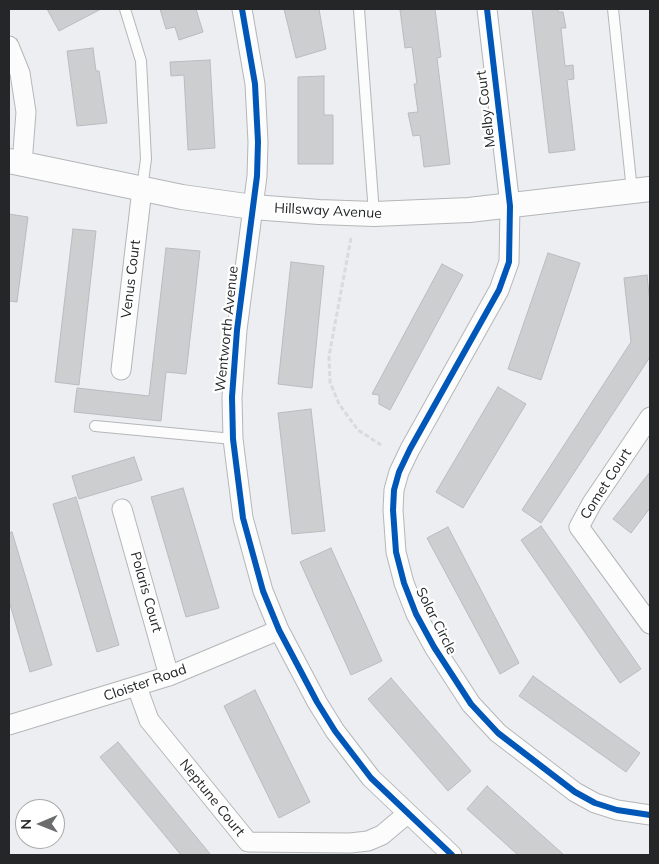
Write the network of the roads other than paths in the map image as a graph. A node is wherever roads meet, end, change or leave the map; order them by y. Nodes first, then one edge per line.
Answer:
1 (125, 9) edge
2 (242, 9) edge
3 (359, 9) edge
4 (487, 9) edge
5 (613, 9) edge
6 (9, 46) edge
7 (15, 162) edge
8 (142, 189) junction
9 (641, 191) edge
10 (510, 206) junction
11 (253, 207) junction
12 (374, 214) junction
13 (121, 370) dead end
14 (650, 417) edge
15 (95, 426) dead end
16 (233, 439) junction
17 (122, 509) dead end
18 (650, 624) edge
19 (279, 630) junction
20 (169, 676) junction
21 (137, 687) junction
22 (9, 725) edge
23 (407, 814) junction
24 (650, 814) edge
25 (452, 855) edge

1 - 8 lane
2 - 11 street, Wentworth Avenue
3 - 12 lane
4 - 10 street, Melby Court
5 - 9 lane
6 - 7 street
7 - 8 street, Hillsway Avenue
8 - 11 street, Hillsway Avenue
8 - 13 street, Venus Court
9 - 10 street, Hillsway Avenue
10 - 12 street, Hillsway Avenue
10 - 24 street, Solar Circle
11 - 12 street, Hillsway Avenue
11 - 16 street, Wentworth Avenue
14 - 18 street, Comet Court
15 - 16 lane
16 - 19 street, Wentworth Avenue
17 - 20 street, Polaris Court
19 - 20 street, Cloister Road
19 - 23 street, Wentworth Avenue
20 - 21 street, Cloister Road
21 - 22 street, Cloister Road
21 - 23 street, Neptune Court
23 - 25 street, Wentworth Avenue

